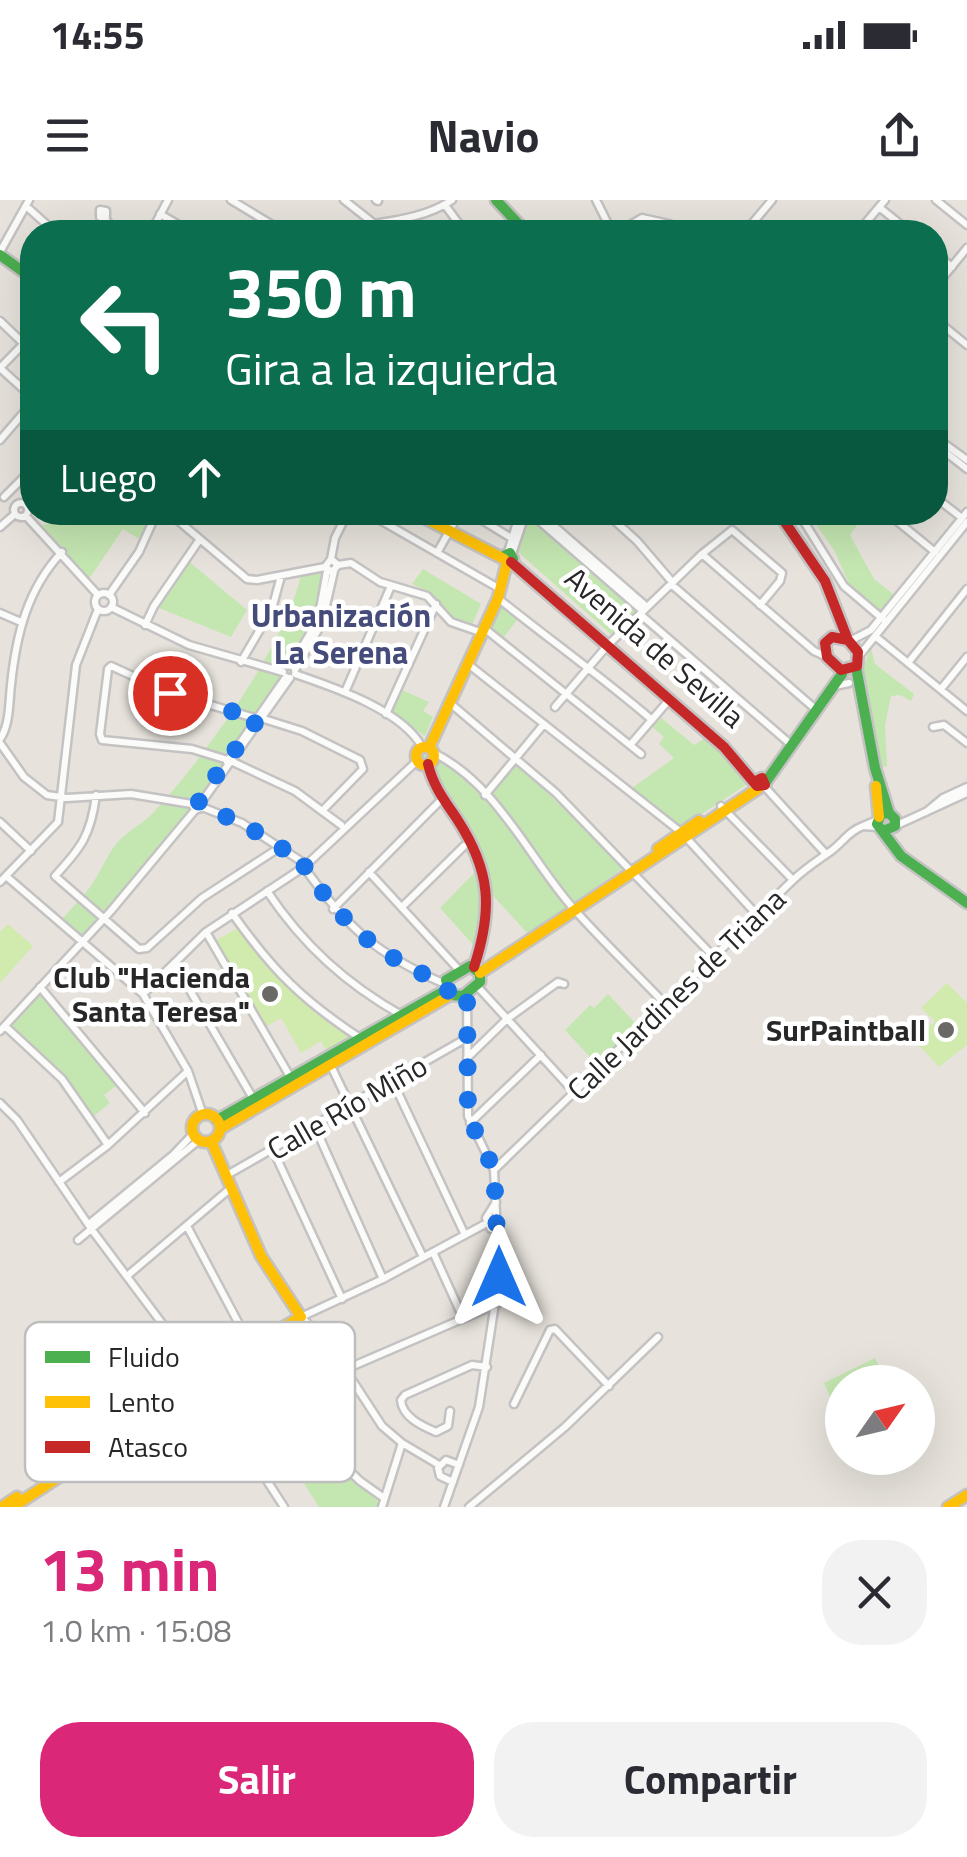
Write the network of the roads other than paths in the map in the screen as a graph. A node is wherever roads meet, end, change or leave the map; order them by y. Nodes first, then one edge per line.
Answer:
1 (155, 200) edge
2 (168, 200) edge
3 (231, 200) edge
4 (496, 200) edge
5 (772, 200) edge
6 (936, 200) edge
7 (347, 201) edge
8 (28, 202) edge
9 (448, 203) edge
10 (161, 213) junction
11 (157, 220) edge
12 (172, 220) edge
13 (264, 220) edge
14 (370, 220) edge
15 (387, 220) edge
16 (515, 220) edge
17 (755, 220) edge
18 (967, 225) edge
19 (967, 248) edge
20 (0, 256) edge
21 (948, 264) edge
22 (952, 267) junction
23 (20, 272) edge
24 (948, 272) edge
25 (0, 321) edge
26 (20, 339) edge
27 (20, 345) edge
28 (0, 368) edge
29 (20, 388) edge
30 (20, 415) edge
31 (0, 440) edge
32 (948, 451) edge
33 (967, 468) edge
34 (2, 496) edge
35 (16, 510) junction
36 (20, 518) edge
37 (965, 518) edge
38 (41, 525) edge
39 (152, 525) edge
40 (183, 525) edge
41 (342, 525) edge
42 (389, 525) edge
43 (444, 525) edge
44 (446, 525) edge
45 (453, 525) edge
46 (490, 525) edge
47 (520, 525) edge
48 (541, 525) edge
49 (552, 525) edge
50 (620, 525) edge
51 (787, 525) edge
52 (806, 525) edge
53 (902, 525) edge
54 (0, 527) edge
55 (451, 528) junction
56 (200, 540) junction
57 (514, 540) junction
58 (62, 552) junction
59 (437, 552) junction
60 (935, 552) junction
61 (702, 554) junction
62 (509, 557) junction
63 (331, 566) junction
64 (280, 576) junction
65 (672, 584) junction
66 (391, 586) junction
67 (967, 588) edge
68 (498, 593) junction
69 (98, 595) junction
70 (109, 595) junction
71 (436, 604) junction
72 (760, 605) junction
73 (112, 608) junction
74 (98, 609) junction
75 (644, 610) junction
76 (836, 610) junction
77 (0, 613) edge
78 (884, 620) junction
79 (21, 622) junction
80 (145, 625) junction
81 (482, 630) junction
82 (875, 636) junction
83 (828, 640) junction
84 (849, 640) junction
85 (609, 644) junction
86 (806, 644) junction
87 (827, 657) junction
88 (967, 657) edge
89 (240, 662) junction
90 (908, 662) junction
91 (468, 663) junction
92 (589, 665) junction
93 (847, 670) junction
94 (290, 673) junction
95 (941, 690) junction
96 (344, 692) junction
97 (567, 693) junction
98 (860, 699) junction
99 (670, 700) junction
100 (450, 702) junction
101 (812, 707) junction
102 (555, 708) dead end
103 (967, 710) edge
104 (386, 714) junction
105 (261, 719) junction
106 (652, 720) junction
107 (544, 724) junction
108 (933, 727) dead end
109 (0, 741) edge
110 (788, 742) junction
111 (967, 743) edge
112 (631, 745) junction
113 (642, 754) dead end
114 (425, 756) junction
115 (516, 758) junction
116 (231, 761) junction
117 (760, 783) junction
118 (967, 790) edge
119 (96, 795) junction
120 (486, 795) junction
121 (61, 798) junction
122 (438, 803) junction
123 (197, 805) junction
124 (724, 808) junction
125 (323, 810) junction
126 (0, 822) edge
127 (886, 822) junction
128 (341, 825) dead end
129 (683, 836) junction
130 (282, 846) junction
131 (464, 846) junction
132 (30, 851) junction
133 (826, 854) junction
134 (305, 866) junction
135 (632, 871) junction
136 (369, 872) junction
137 (3, 880) edge
138 (793, 880) junction
139 (266, 892) junction
140 (967, 902) edge
141 (404, 906) junction
142 (333, 908) junction
143 (574, 909) junction
144 (232, 914) junction
145 (757, 915) junction
146 (103, 918) junction
147 (206, 932) junction
148 (83, 941) junction
149 (714, 957) junction
150 (174, 962) junction
151 (472, 969) junction
152 (564, 984) dead end
153 (40, 986) junction
154 (447, 989) junction
155 (472, 989) junction
156 (144, 994) junction
157 (665, 1004) junction
158 (403, 1016) junction
159 (507, 1019) junction
160 (2, 1029) edge
161 (466, 1039) junction
162 (363, 1040) junction
163 (540, 1056) junction
164 (466, 1058) junction
165 (331, 1066) junction
166 (188, 1071) junction
167 (292, 1080) junction
168 (393, 1082) junction
169 (575, 1093) junction
170 (254, 1101) junction
171 (0, 1103) edge
172 (352, 1105) junction
173 (145, 1112) junction
174 (203, 1115) junction
175 (470, 1123) junction
176 (219, 1124) junction
177 (315, 1127) junction
178 (201, 1138) junction
179 (108, 1146) junction
180 (274, 1150) junction
181 (494, 1170) junction
182 (229, 1181) junction
183 (60, 1182) junction
184 (497, 1200) junction
185 (487, 1224) junction
186 (187, 1226) junction
187 (90, 1227) junction
188 (499, 1229) junction
189 (466, 1234) junction
190 (78, 1240) dead end
191 (433, 1252) junction
192 (423, 1258) junction
193 (126, 1276) junction
194 (383, 1280) junction
195 (342, 1299) junction
196 (497, 1304) junction
197 (302, 1317) junction
198 (464, 1318) junction
199 (160, 1322) edge
200 (237, 1322) edge
201 (293, 1322) edge
202 (307, 1322) edge
203 (658, 1337) dead end
204 (355, 1366) edge
205 (487, 1366) junction
206 (355, 1384) edge
207 (609, 1386) junction
208 (514, 1404) dead end
209 (450, 1411) dead end
210 (402, 1443) junction
211 (439, 1465) junction
212 (459, 1465) junction
213 (355, 1476) edge
214 (40, 1482) edge
215 (51, 1482) edge
216 (268, 1482) edge
217 (453, 1482) junction
218 (967, 1495) edge
219 (384, 1498) junction
220 (2, 1507) edge
221 (13, 1507) edge
222 (284, 1507) edge
223 (382, 1507) edge
224 (444, 1507) edge
225 (469, 1507) edge
226 (948, 1507) edge

1 - 10 street
2 - 10 street
3 - 13 street
4 - 16 main road
5 - 17 street
6 - 18 street
7 - 14 street
8 - 20 street
9 - 15 street
10 - 11 street
10 - 12 street
19 - 22 street
20 - 23 main road
21 - 22 street
22 - 24 street
25 - 26 street
27 - 28 street
28 - 29 street
30 - 31 street
32 - 33 street
34 - 35 street
35 - 36 street
35 - 54 street
37 - 60 street
37 - 78 street
38 - 58 street
39 - 70 street
40 - 56 street
41 - 63 street
42 - 59 street
43 - 55 main road
44 - 55 main road
45 - 55 street
46 - 57 street
47 - 57 street
48 - 75 street
49 - 75 street
50 - 65 street
51 - 76 main road
52 - 78 street
53 - 60 street
55 - 59 street
55 - 62 main road, Avenida de Sevilla
56 - 64 street
56 - 80 street
57 - 62 street
58 - 69 street
58 - 79 street
59 - 68 street
60 - 78 street
61 - 65 street
61 - 72 street
61 - 72 street
62 - 68 main road
62 - 85 main road, Avenida de Sevilla
63 - 64 street
63 - 66 street
63 - 94 street
64 - 89 street
65 - 75 street
65 - 101 street
66 - 71 street
66 - 96 street
67 - 90 street
68 - 81 main road
68 - 92 street
69 - 70 street
69 - 74 street
70 - 73 street
71 - 81 street
71 - 104 street
72 - 86 street
73 - 74 street
73 - 80 street
74 - 121 street
75 - 85 street
75 - 110 street
76 - 83 main road
76 - 84 main road
77 - 79 street
78 - 82 street
78 - 84 street
79 - 109 street
80 - 89 street
81 - 91 main road
81 - 97 street
82 - 90 street
82 - 93 street
83 - 84 main road
83 - 86 street
83 - 87 main road
84 - 93 main road
85 - 92 street
85 - 99 main road, Avenida de Sevilla
85 - 117 main road, Avenida de Sevilla
86 - 87 street
87 - 93 main road
88 - 95 street
89 - 94 street
90 - 95 street
91 - 100 main road
91 - 107 street
92 - 97 street
92 - 106 street
93 - 98 main road
93 - 98 main road
93 - 101 main road
93 - 117 main road
94 - 96 street
94 - 105 street
95 - 103 street
96 - 104 street
97 - 102 street
97 - 112 street
98 - 127 main road
99 - 106 street
99 - 117 main road, Avenida de Sevilla
100 - 114 main road
100 - 115 street
101 - 110 main road
104 - 114 street
105 - 116 street
105 - 116 street
105 - 125 street
106 - 112 street
107 - 115 street
107 - 129 street
108 - 111 street
109 - 121 street
110 - 117 main road
112 - 113 street
114 - 120 street
114 - 122 main road
114 - 134 street
114 - 151 main road
115 - 120 street
115 - 135 street
116 - 123 street
116 - 125 street
117 - 124 main road
117 - 133 street
118 - 127 street, Calle Jardines de Triana
119 - 121 street
119 - 123 street
119 - 146 street
120 - 143 street
121 - 132 street
122 - 131 main road
122 - 136 street
123 - 130 street
123 - 146 street
124 - 129 main road
124 - 138 street
125 - 128 street
126 - 132 street
127 - 133 street, Calle Jardines de Triana
127 - 140 main road
129 - 135 main road
129 - 145 street
130 - 134 street
130 - 146 street
131 - 141 street
131 - 151 main road
132 - 137 street
133 - 138 street, Calle Jardines de Triana
134 - 139 street
134 - 142 street
135 - 143 main road
135 - 149 street
136 - 141 street
136 - 142 street
137 - 148 street
138 - 145 street, Calle Jardines de Triana
139 - 144 street
139 - 158 street
141 - 151 street
142 - 154 street
143 - 151 main road
143 - 157 street
144 - 147 street
144 - 162 street
145 - 149 street, Calle Jardines de Triana
146 - 148 street
147 - 150 street
147 - 167 street
148 - 153 street
148 - 156 street
149 - 157 street, Calle Jardines de Triana
150 - 156 street
150 - 170 street
151 - 154 main road
151 - 155 main road
152 - 159 street
153 - 160 street
153 - 173 street
154 - 155 main road
154 - 158 main road
154 - 165 main road
155 - 159 street
155 - 161 street
156 - 166 street
157 - 169 street, Calle Jardines de Triana
158 - 162 main road
159 - 163 street
159 - 164 street
160 - 179 street
161 - 164 street
161 - 168 street, Calle Río Miño
162 - 167 main road
163 - 169 street
163 - 175 street
164 - 175 street
165 - 172 street
165 - 176 main road
166 - 173 street
166 - 174 street
167 - 170 main road
168 - 172 street, Calle Río Miño
168 - 189 street
169 - 181 street, Calle Jardines de Triana
170 - 176 main road
171 - 183 street
172 - 177 street, Calle Río Miño
172 - 192 street
173 - 179 street
174 - 176 main road
174 - 178 main road
175 - 181 street
176 - 178 main road
177 - 180 street, Calle Río Miño
177 - 194 street
178 - 182 main road
178 - 187 street
179 - 183 street
180 - 182 street, Calle Río Miño
180 - 195 street
181 - 184 street
182 - 186 street, Calle Río Miño
182 - 197 main road
183 - 187 street
184 - 185 street
184 - 188 street
185 - 188 street
185 - 189 street
186 - 193 street, Calle Río Miño
186 - 200 street
187 - 190 street
187 - 193 street
188 - 196 street
189 - 191 street
191 - 192 street
191 - 198 street
192 - 194 street
193 - 199 street
194 - 195 street
195 - 197 street
196 - 198 street
196 - 205 street
197 - 201 main road
197 - 202 street
198 - 204 street
203 - 207 street
205 - 209 street
205 - 212 street
206 - 210 street
207 - 208 street
207 - 225 street
210 - 211 street
210 - 219 street
211 - 212 street
211 - 217 street
212 - 217 street
213 - 219 street
214 - 220 main road
215 - 221 main road
216 - 222 street
217 - 224 street
218 - 226 main road
219 - 223 street

